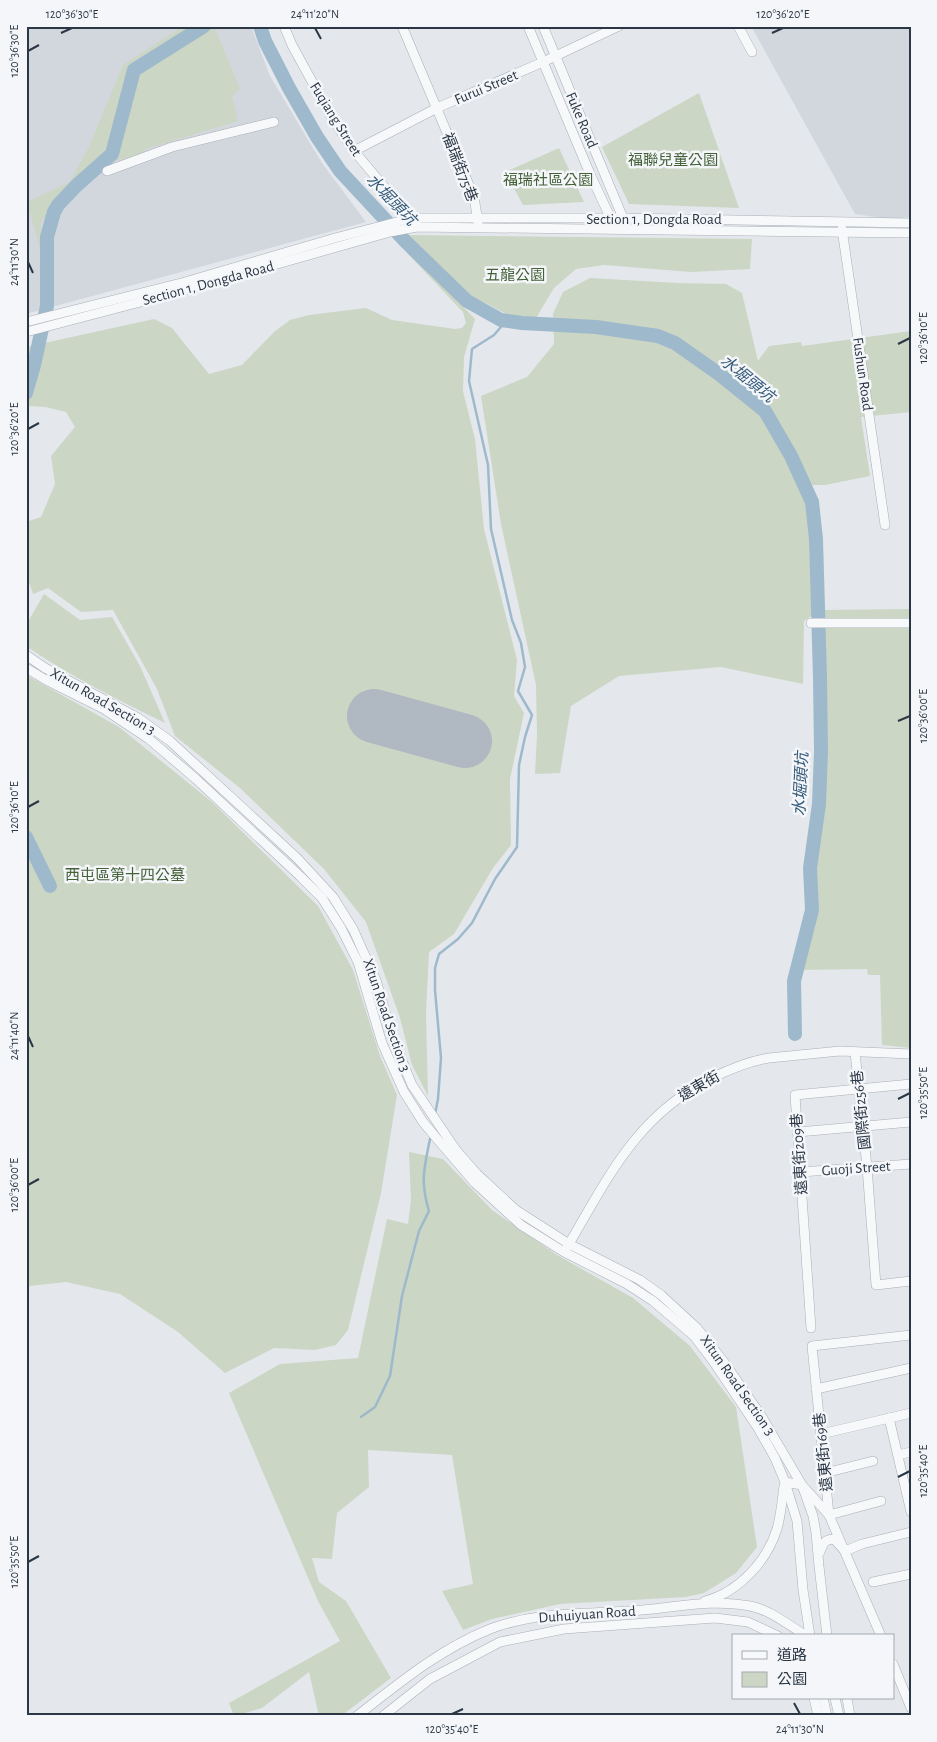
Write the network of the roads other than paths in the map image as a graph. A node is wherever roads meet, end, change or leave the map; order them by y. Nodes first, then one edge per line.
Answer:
1 (284, 26) edge
2 (402, 26) edge
3 (528, 26) edge
4 (543, 26) edge
5 (619, 26) edge
6 (738, 26) edge
7 (752, 52) dead end
8 (556, 56) junction
9 (544, 62) junction
10 (437, 108) junction
11 (274, 122) dead end
12 (354, 151) junction
13 (107, 171) dead end
14 (412, 218) junction
15 (623, 218) junction
16 (610, 219) junction
17 (478, 223) junction
18 (841, 223) junction
19 (911, 223) edge
20 (418, 227) junction
21 (895, 228) junction
22 (622, 229) junction
23 (842, 233) junction
24 (911, 233) edge
25 (51, 320) junction
26 (28, 326) edge
27 (885, 526) dead end
28 (812, 623) dead end
29 (911, 623) edge
30 (26, 655) edge
31 (26, 668) edge
32 (855, 1052) junction
33 (911, 1054) edge
34 (911, 1084) edge
35 (859, 1089) junction
36 (911, 1122) edge
37 (863, 1126) junction
38 (798, 1132) junction
39 (911, 1164) edge
40 (867, 1167) junction
41 (800, 1172) junction
42 (566, 1248) junction
43 (911, 1281) edge
44 (811, 1328) dead end
45 (911, 1335) edge
46 (911, 1368) edge
47 (816, 1389) junction
48 (911, 1413) edge
49 (889, 1418) junction
50 (821, 1434) junction
51 (911, 1452) edge
52 (898, 1455) junction
53 (874, 1461) dead end
54 (825, 1473) junction
55 (784, 1482) junction
56 (802, 1485) junction
57 (909, 1494) edge
58 (882, 1501) dead end
59 (911, 1512) edge
60 (830, 1515) junction
61 (911, 1532) edge
62 (845, 1551) junction
63 (819, 1566) junction
64 (911, 1574) edge
65 (873, 1582) dead end
66 (690, 1605) junction
67 (774, 1634) edge
68 (804, 1634) edge
69 (808, 1634) edge
70 (827, 1634) edge
71 (880, 1634) edge
72 (894, 1666) edge
73 (814, 1700) edge
74 (823, 1700) edge
75 (835, 1700) edge
76 (846, 1700) edge
77 (911, 1708) edge
78 (357, 1716) edge
79 (383, 1716) edge
80 (818, 1716) edge
81 (827, 1716) edge
82 (839, 1716) edge
83 (850, 1716) edge

1 - 12 street, Fuqiang Street
2 - 10 street, 福瑞街75巷
3 - 9 street, Fuke Road
4 - 8 street, Fuke Road
5 - 8 street, Furui Street
6 - 7 street
8 - 9 street, Furui Street
8 - 15 street, Fuke Road
9 - 10 street, Furui Street
9 - 16 street, Fuke Road
10 - 12 street, Furui Street
10 - 17 street, 福瑞街75巷
11 - 13 street
12 - 14 street, Fuqiang Street
14 - 17 street, Section 1, Dongda Road
14 - 20 street, Fuqiang Street
14 - 25 street, Section 1, Dongda Road
15 - 16 street, Section 1, Dongda Road
15 - 18 street, Section 1, Dongda Road
15 - 22 street, Fuke Road
16 - 17 street, Section 1, Dongda Road
16 - 22 street, Fuke Road
17 - 20 street, Section 1, Dongda Road
17 - 22 street, Section 1, Dongda Road
18 - 21 street, Section 1, Dongda Road
18 - 23 street, Fushun Road
19 - 21 street, Section 1, Dongda Road
20 - 25 street, Section 1, Dongda Road
21 - 23 street, Section 1, Dongda Road
21 - 24 street, Section 1, Dongda Road
22 - 23 street, Section 1, Dongda Road
23 - 27 street, Fushun Road
25 - 26 street, Section 1, Dongda Road
28 - 29 street
30 - 42 street, Xitun Road Section 3
31 - 42 street, Xitun Road Section 3
32 - 33 street, 遠東街
32 - 35 street, 國際街256巷
32 - 42 street, 遠東街
34 - 35 street, 遠東街209巷
35 - 37 street, 國際街256巷
35 - 38 street, 遠東街209巷
36 - 37 street
37 - 38 street
37 - 40 street, 國際街256巷
38 - 41 street, 遠東街209巷
39 - 40 street, Guoji Street
40 - 41 street, Guoji Street
40 - 43 street, 國際街256巷
41 - 44 street, 遠東街209巷
42 - 55 street, Xitun Road Section 3
42 - 56 street, Xitun Road Section 3
45 - 47 street, 遠東街169巷
46 - 47 street
47 - 50 street, 遠東街169巷
48 - 49 street
49 - 50 street
49 - 52 street
50 - 54 street, 遠東街169巷
51 - 52 street
52 - 57 street
53 - 54 street
54 - 60 street, 遠東街169巷
55 - 56 street
55 - 66 street
55 - 69 street, Xitun Road Section 3
56 - 60 street
56 - 63 street
57 - 59 street
58 - 60 street
60 - 62 street
61 - 62 street
62 - 63 street
62 - 71 street
63 - 70 street
64 - 65 street
66 - 68 street, Duhuiyuan Road
66 - 78 street, Duhuiyuan Road
67 - 79 street, Duhuiyuan Road
72 - 77 street
73 - 80 street
74 - 81 street
75 - 82 street
76 - 83 street

